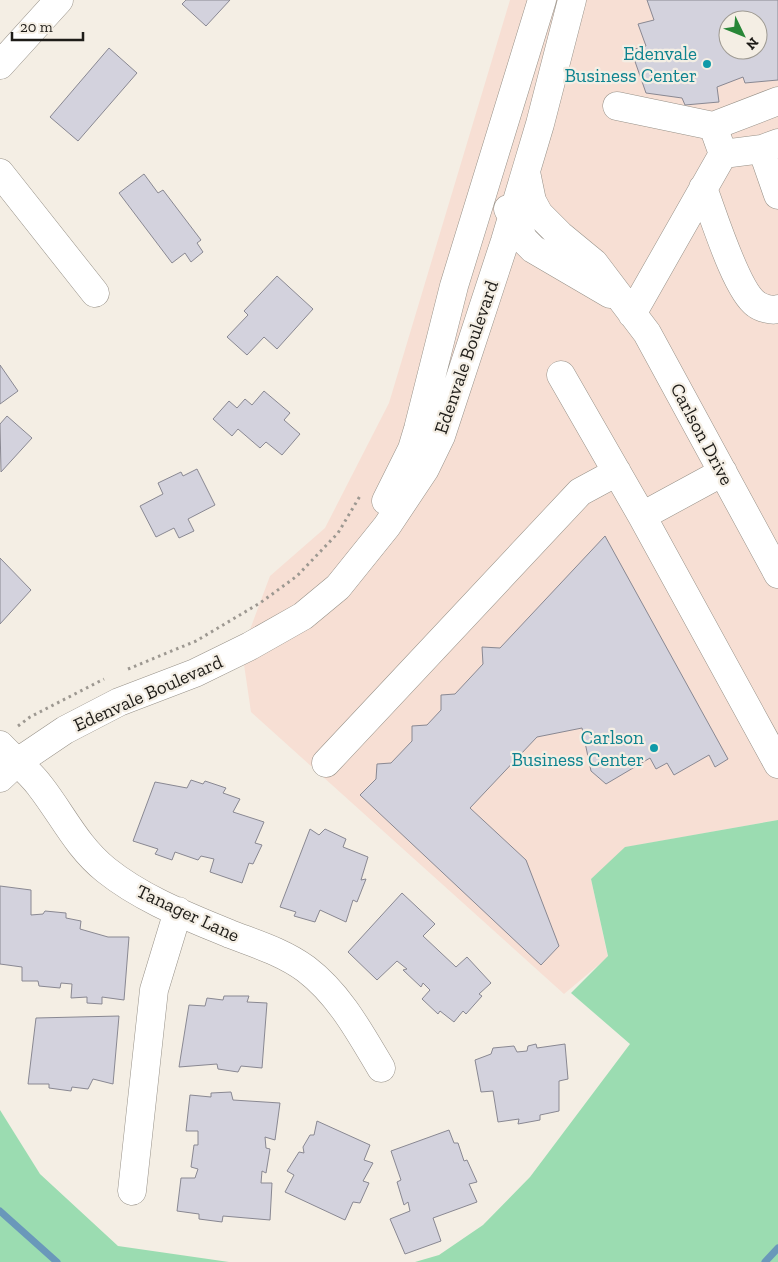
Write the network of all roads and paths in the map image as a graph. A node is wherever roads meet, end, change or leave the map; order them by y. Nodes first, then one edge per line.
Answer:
1 (59, 0) edge
2 (542, 0) edge
3 (572, 0) edge
4 (0, 65) edge
5 (778, 100) edge
6 (617, 106) dead end
7 (713, 126) junction
8 (770, 146) edge
9 (496, 152) junction
10 (723, 154) junction
11 (526, 172) junction
12 (0, 173) edge
13 (703, 188) junction
14 (778, 195) edge
15 (512, 218) junction
16 (95, 293) dead end
17 (626, 306) junction
18 (778, 309) edge
19 (561, 375) dead end
20 (617, 472) junction
21 (723, 472) junction
22 (362, 493) dead end
23 (642, 516) junction
24 (777, 571) edge
25 (250, 646) junction
26 (122, 671) dead end
27 (113, 675) dead end
28 (8, 753) edge
29 (326, 763) dead end
30 (778, 764) edge
31 (178, 911) junction
32 (381, 1068) dead end
33 (132, 1190) dead end

1 - 4 street
2 - 9 street, Edenvale Boulevard
3 - 11 street, Edenvale Boulevard
5 - 7 street
6 - 7 street
7 - 10 street
8 - 10 street
8 - 14 street
9 - 15 street
9 - 25 street, Edenvale Boulevard
10 - 13 street
11 - 15 street, Edenvale Boulevard
11 - 17 street, Carlson Drive
12 - 16 street
13 - 17 street
13 - 18 street
15 - 17 street
15 - 25 street, Edenvale Boulevard
17 - 21 street, Carlson Drive
19 - 20 street
20 - 23 street
20 - 29 street
21 - 23 street
21 - 24 street, Carlson Drive
22 - 26 path
23 - 30 street
25 - 28 street, Edenvale Boulevard
27 - 28 path
28 - 31 street, Tanager Lane
31 - 32 street, Tanager Lane
31 - 33 street

